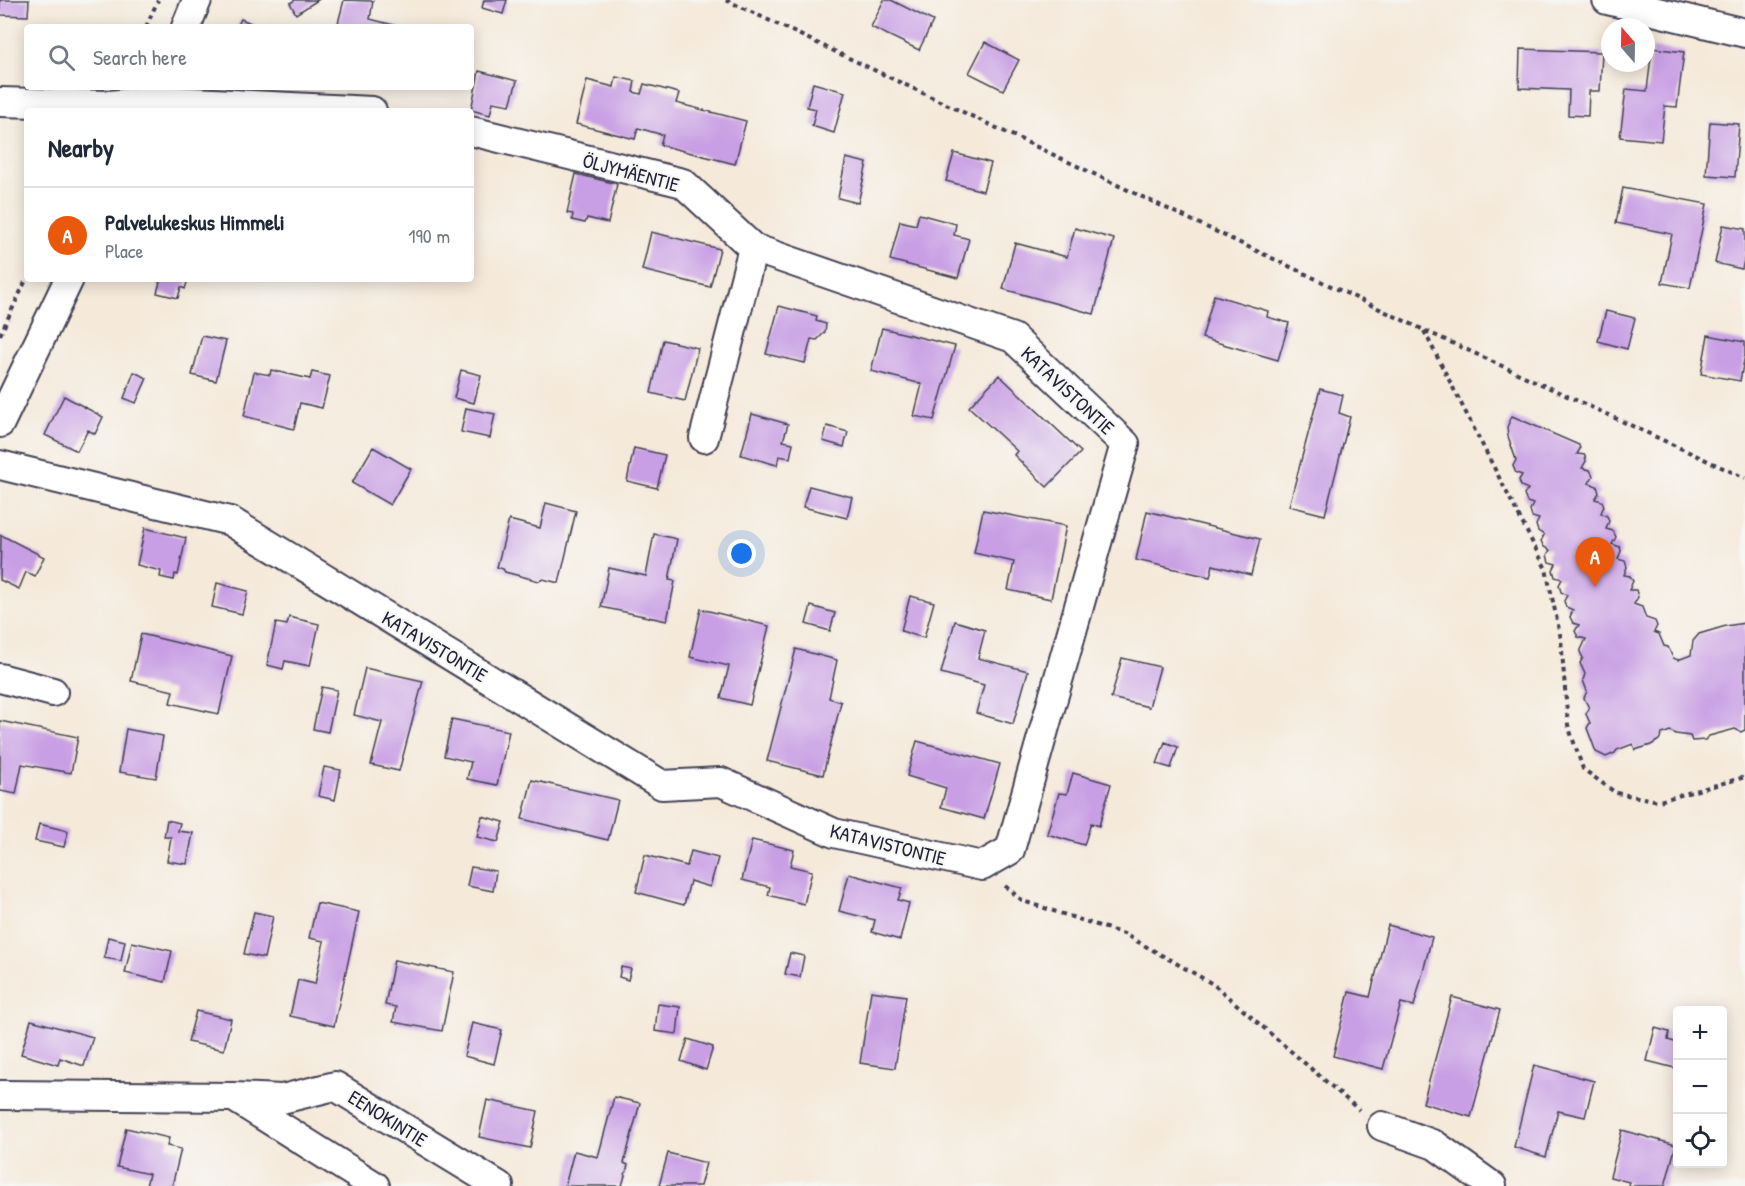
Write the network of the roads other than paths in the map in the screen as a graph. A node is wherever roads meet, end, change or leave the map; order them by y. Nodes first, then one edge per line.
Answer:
1 (197, 0) edge
2 (1607, 0) edge
3 (187, 24) edge
4 (1745, 33) edge
5 (155, 99) edge
6 (0, 102) edge
7 (318, 108) edge
8 (474, 132) edge
9 (753, 248) junction
10 (68, 282) edge
11 (0, 423) edge
12 (704, 438) dead end
13 (0, 465) edge
14 (0, 678) edge
15 (53, 692) dead end
16 (0, 1095) edge
17 (234, 1096) junction
18 (1382, 1126) road end
19 (375, 1186) edge
20 (499, 1186) edge
21 (1492, 1186) edge

1 - 3 street
2 - 4 street
5 - 6 street
5 - 7 street
8 - 9 street, ÖLJYMÄENTIE
9 - 12 street
9 - 13 street, KATAVISTONTIE
10 - 11 street
14 - 15 street
16 - 17 street, EENOKINTIE
17 - 19 street
17 - 20 street, EENOKINTIE
18 - 21 street

